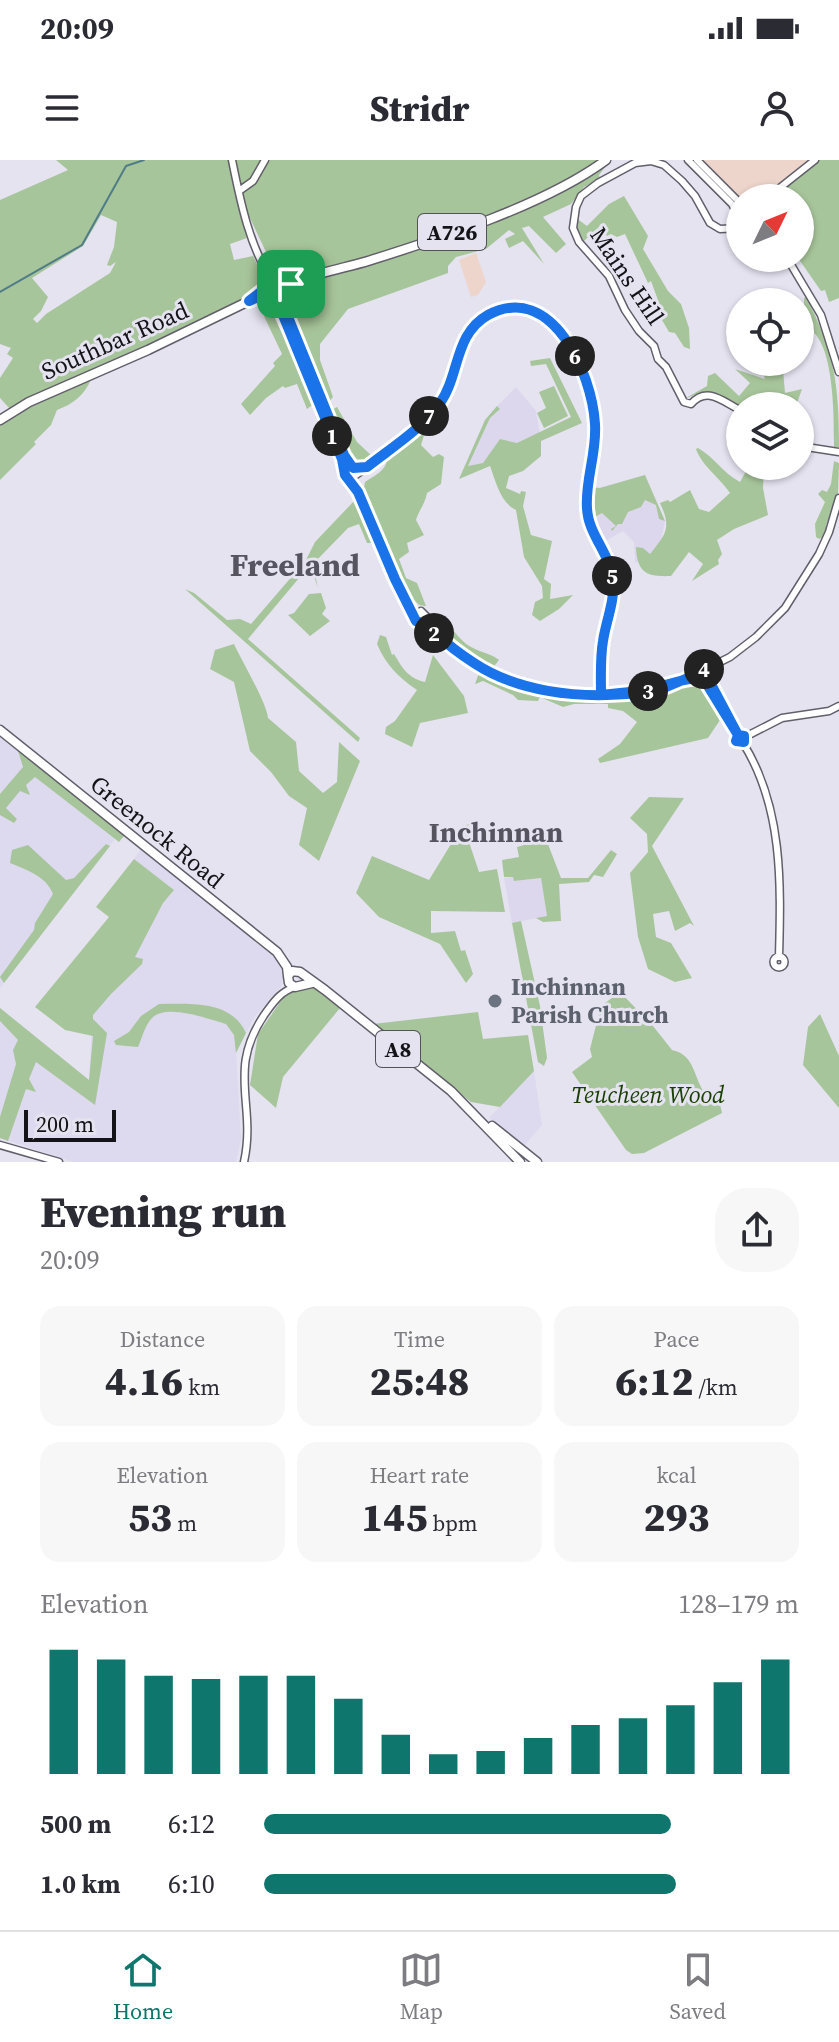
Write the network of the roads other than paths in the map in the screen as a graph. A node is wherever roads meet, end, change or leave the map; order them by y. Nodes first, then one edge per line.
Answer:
1 (232, 160) edge
2 (265, 160) edge
3 (606, 160) edge
4 (688, 160) edge
5 (697, 160) edge
6 (815, 160) edge
7 (785, 184) edge
8 (239, 191) junction
9 (726, 198) edge
10 (726, 199) edge
11 (726, 229) edge
12 (795, 272) edge
13 (274, 288) junction
14 (839, 372) edge
15 (726, 403) edge
16 (0, 420) edge
17 (814, 448) edge
18 (839, 452) edge
19 (352, 473) junction
20 (839, 498) edge
21 (837, 513) edge
22 (701, 673) junction
23 (601, 695) junction
24 (839, 706) edge
25 (0, 730) edge
26 (742, 738) junction
27 (779, 957) dead end
28 (295, 979) junction
29 (0, 1145) edge
30 (515, 1148) junction
31 (59, 1162) edge
32 (244, 1162) edge
33 (520, 1162) edge
34 (537, 1162) edge

1 - 8 street
2 - 8 street
3 - 13 main road, A726
4 - 9 street
5 - 10 street
6 - 7 street
8 - 13 street
11 - 15 street, Mains Hill
12 - 14 street
13 - 16 main road, Southbar Road / A726
13 - 19 street
17 - 18 street
19 - 23 street
19 - 23 street
20 - 21 street
21 - 22 street
22 - 23 street
22 - 26 street
24 - 26 street
25 - 28 main road, Greenock Road / A8
26 - 27 street
28 - 30 main road, Greenock Road / A8
28 - 32 street
29 - 31 street
30 - 33 main road, Greenock Road / A8
30 - 34 main road, Greenock Road / A8

